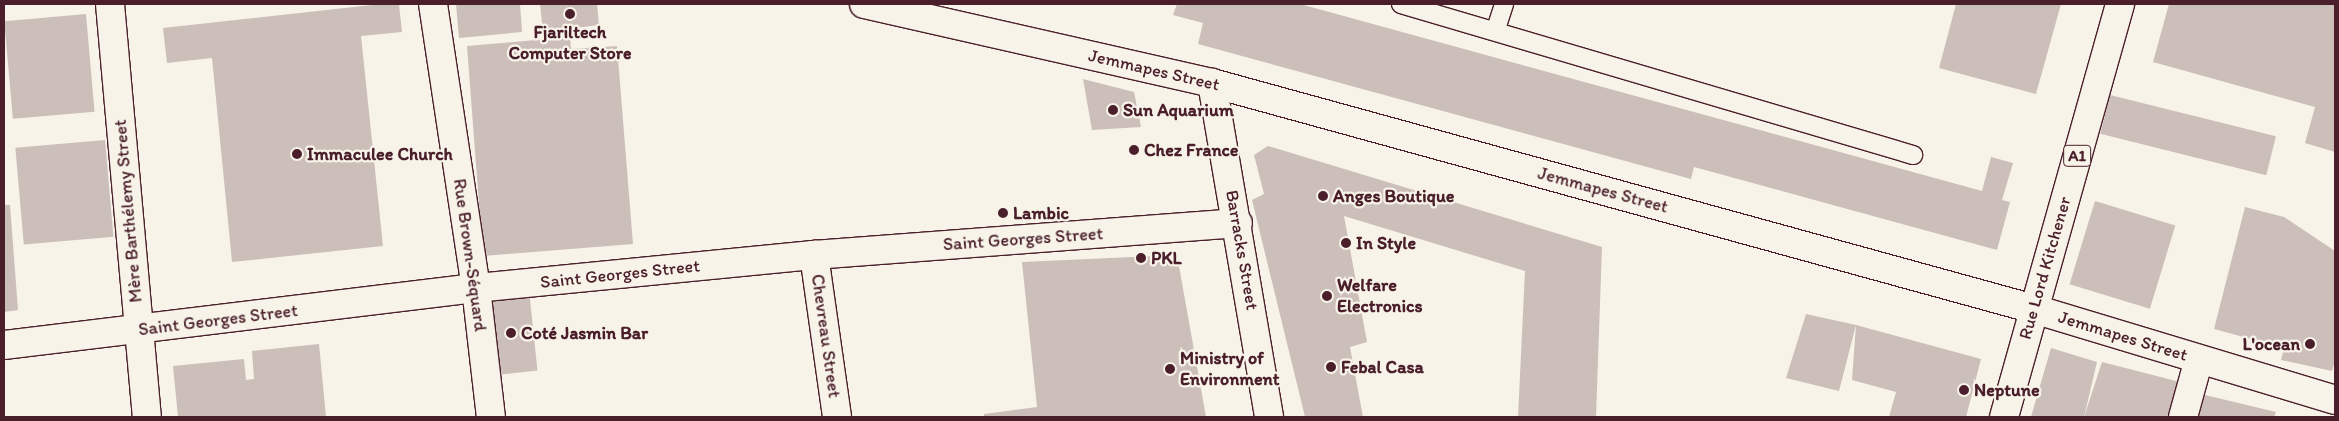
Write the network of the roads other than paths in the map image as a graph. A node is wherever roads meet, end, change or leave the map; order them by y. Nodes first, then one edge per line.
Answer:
1 (110, 4) edge
2 (433, 4) edge
3 (864, 4) edge
4 (1401, 4) edge
5 (1504, 4) edge
6 (2120, 4) edge
7 (1496, 29) junction
8 (1212, 83) junction
9 (1913, 155) dead end
10 (1238, 223) junction
11 (814, 255) junction
12 (476, 288) junction
13 (2034, 309) junction
14 (138, 330) junction
15 (4, 345) edge
16 (2199, 359) junction
17 (2335, 400) edge
18 (147, 417) edge
19 (491, 417) edge
20 (837, 417) edge
21 (1269, 417) edge
22 (2004, 417) edge
23 (2183, 417) edge

1 - 14 street, Mère Barthélemy Street
2 - 12 street, Rue Brown-Séquard
3 - 8 street, Jemmapes Street
4 - 7 lane
5 - 7 lane
6 - 13 street, Rue Lord Kitchener / A1
7 - 9 lane
8 - 10 street, Barracks Street
8 - 13 street, Jemmapes Street
10 - 11 street, Saint Georges Street
10 - 21 street, Barracks Street
11 - 12 street, Saint Georges Street
11 - 20 street, Chevreau Street
12 - 14 street, Saint Georges Street
12 - 19 street, Rue Brown-Séquard
13 - 16 street, Jemmapes Street
13 - 22 street, Rue Lord Kitchener / A1
14 - 15 street, Saint Georges Street
14 - 18 street, Mère Barthélemy Street
16 - 17 street, Jemmapes Street
16 - 23 street

